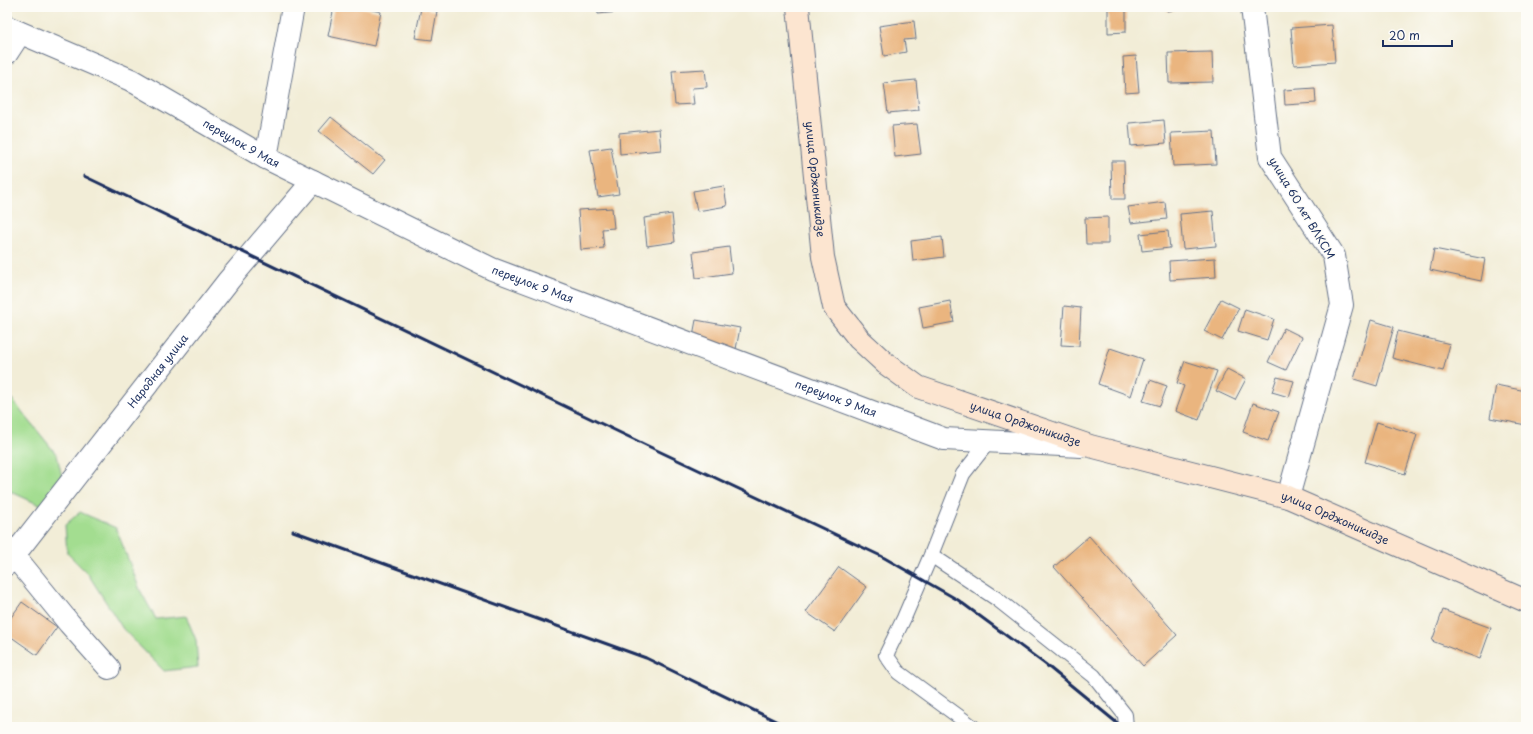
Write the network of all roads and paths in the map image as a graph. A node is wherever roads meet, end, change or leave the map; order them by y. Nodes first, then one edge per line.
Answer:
1 (293, 7) edge
2 (798, 7) edge
3 (1252, 7) edge
4 (14, 30) edge
5 (7, 53) edge
6 (266, 158) junction
7 (312, 180) junction
8 (989, 442) junction
9 (1090, 446) junction
10 (1288, 498) junction
11 (7, 548) edge
12 (931, 555) junction
13 (7, 564) edge
14 (1526, 601) edge
15 (110, 668) dead end
16 (973, 727) edge
17 (1126, 727) edge

1 - 6 street
2 - 9 main road, улица Орджоникидзе
3 - 10 street, улица 60 лет ВЛКСМ
4 - 5 street
4 - 6 street, переулок 9 Мая
6 - 7 street, переулок 9 Мая
7 - 8 street, переулок 9 Мая
7 - 13 street, Народная улица
8 - 9 street, переулок 9 Мая
8 - 12 lane
9 - 10 main road, улица Орджоникидзе
10 - 14 main road, улица Орджоникидзе
11 - 15 street
12 - 16 lane
12 - 17 lane

